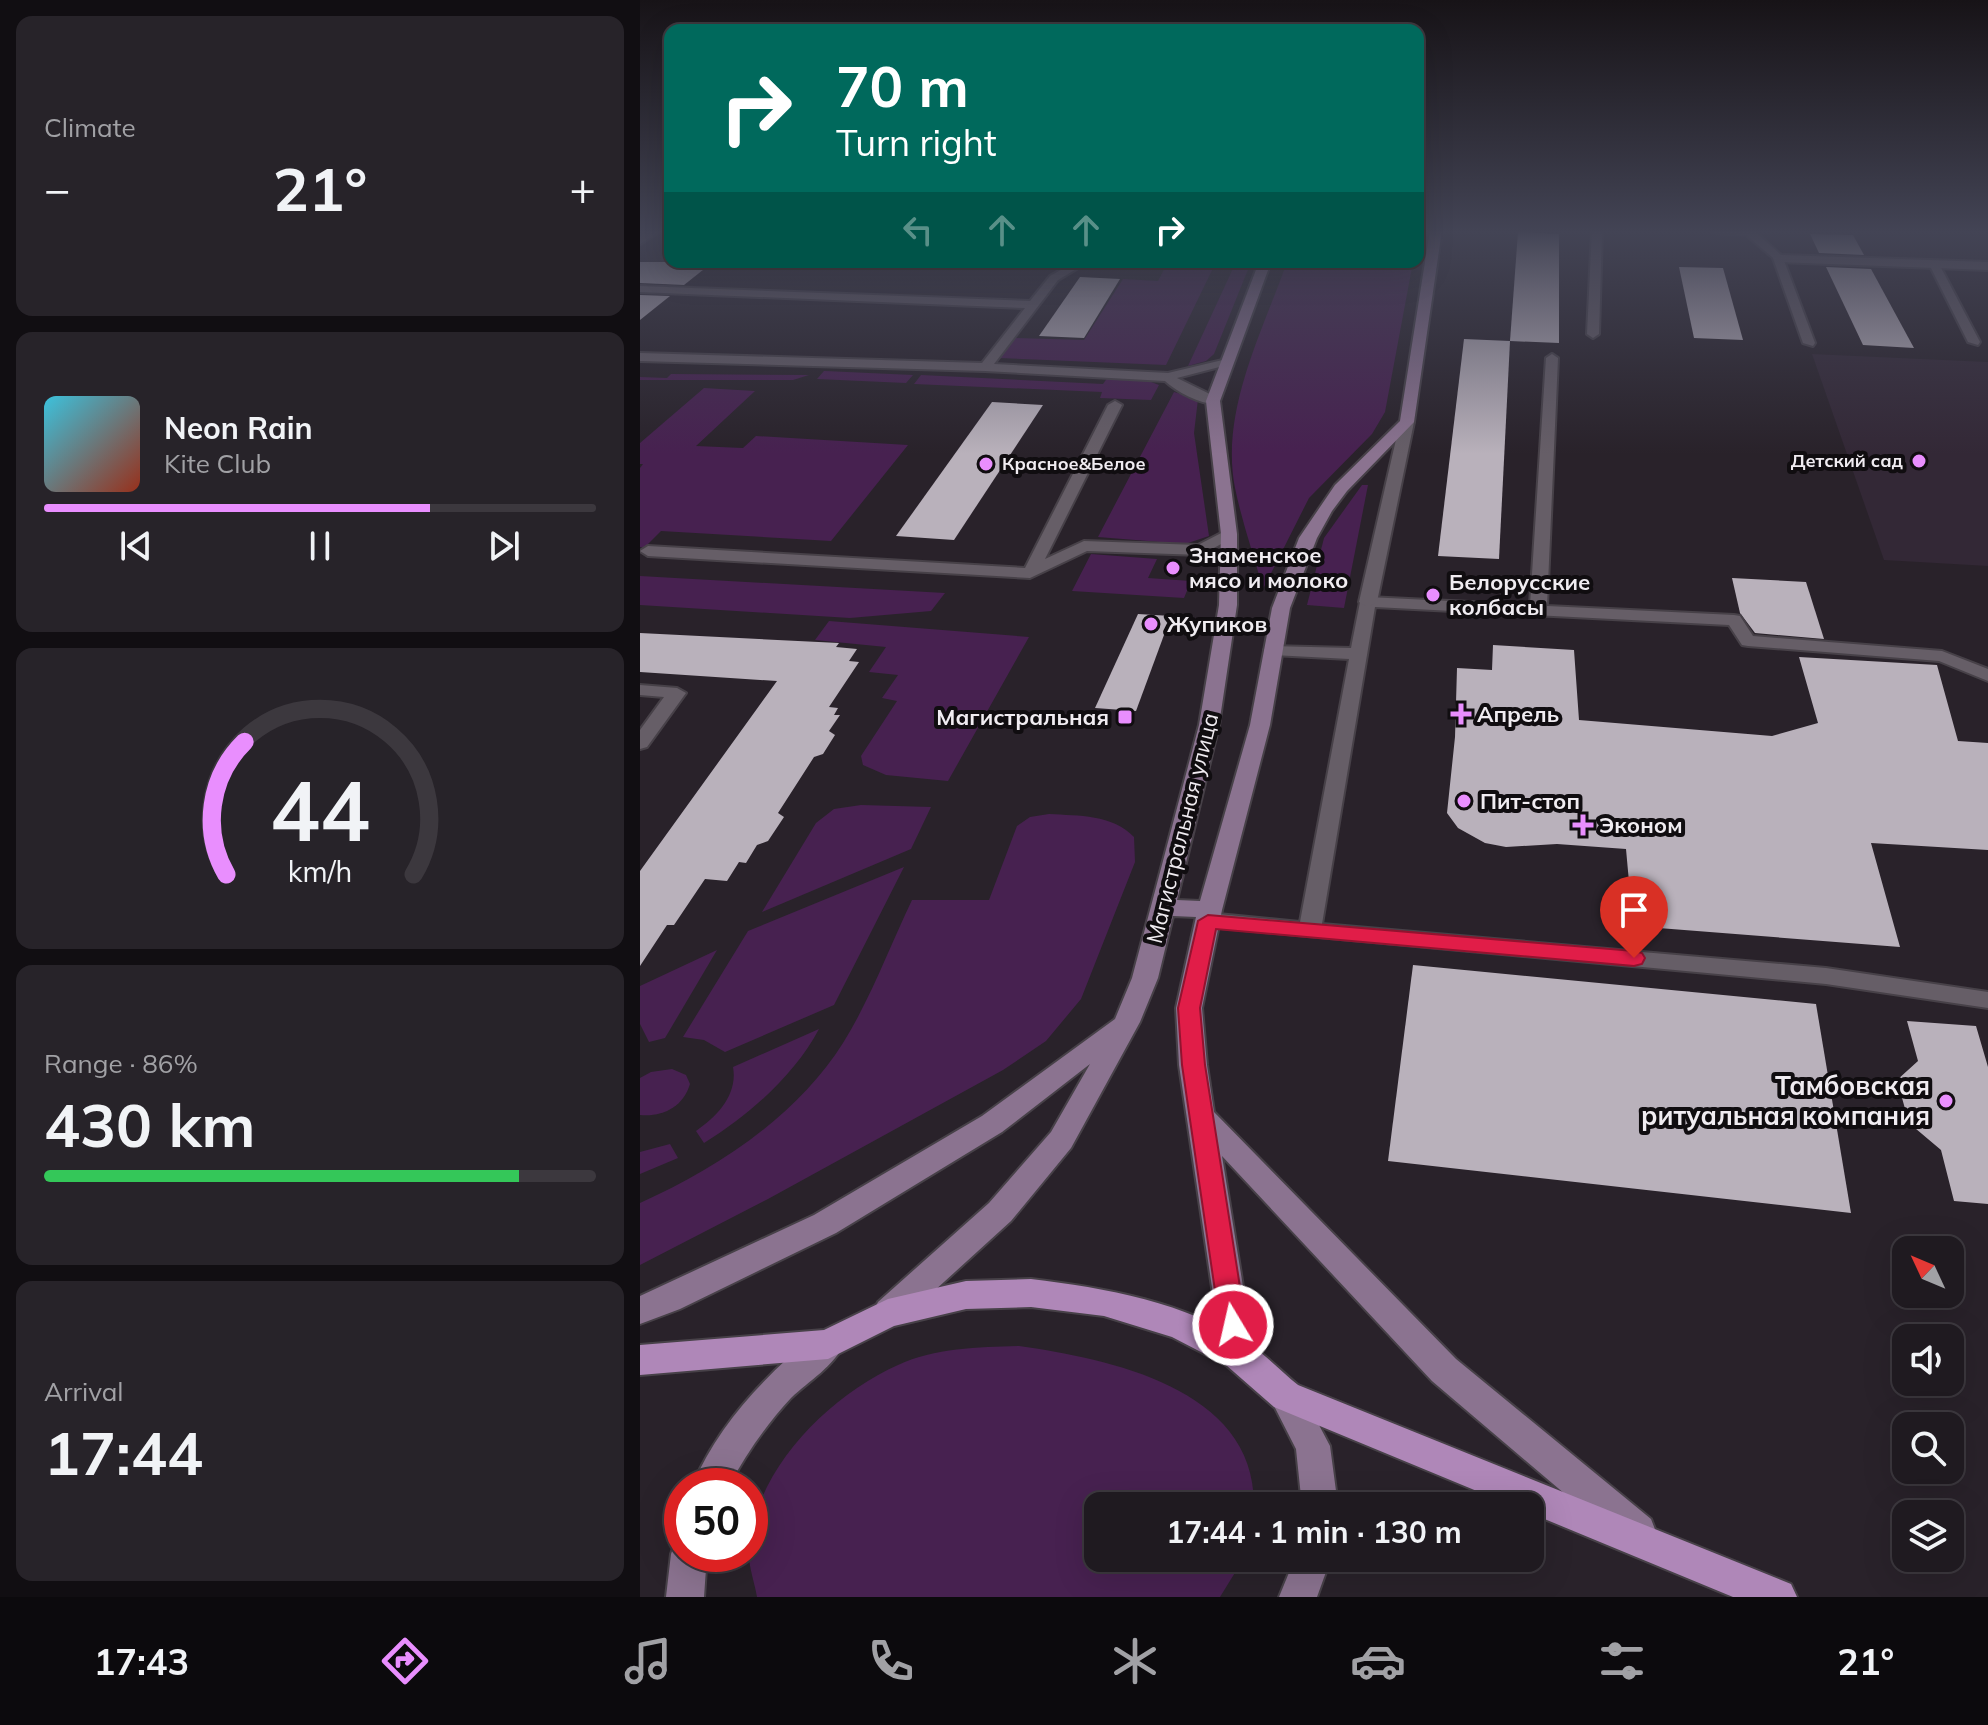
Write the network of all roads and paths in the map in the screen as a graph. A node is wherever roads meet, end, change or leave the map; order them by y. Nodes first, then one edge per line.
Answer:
1 (1022, 305) edge
2 (1034, 305) joint
3 (1249, 305) edge
4 (1425, 305) edge
5 (1594, 305) edge
6 (1795, 305) edge
7 (1955, 305) edge
8 (1593, 334) dead end
9 (1974, 342) dead end
10 (1809, 343) dead end
11 (640, 357) edge
12 (1552, 358) dead end
13 (1227, 361) junction
14 (985, 367) junction
15 (1168, 377) junction
16 (1213, 401) junction
17 (1115, 405) dead end
18 (1407, 422) junction
19 (1229, 534) junction
20 (648, 551) dead end
21 (1030, 573) junction
22 (1368, 602) junction
23 (1538, 609) junction
24 (1273, 650) junction
25 (1359, 654) junction
26 (1988, 676) edge
27 (640, 690) edge
28 (640, 743) edge
29 (1165, 907) junction
30 (1209, 916) junction
31 (1310, 930) junction
32 (1988, 1000) edge
33 (1127, 1022) junction
34 (1202, 1117) junction
35 (640, 1310) edge
36 (888, 1313) junction
37 (828, 1344) junction
38 (1238, 1355) junction
39 (640, 1360) edge
40 (1286, 1396) junction
41 (720, 1468) edge
42 (1318, 1492) edge
43 (1656, 1547) junction
44 (687, 1572) edge
45 (1308, 1572) edge
46 (685, 1597) edge
47 (1298, 1597) edge
48 (1778, 1597) edge

1 - 2 lane
2 - 14 lane
3 - 13 main road, Магистральная улица
4 - 18 main road
5 - 8 lane
6 - 10 lane
7 - 9 lane
11 - 14 lane
12 - 23 lane
13 - 15 lane
13 - 16 main road, Магистральная улица
14 - 15 lane
15 - 16 lane
16 - 19 main road, Магистральная улица
17 - 21 lane
18 - 22 street
18 - 24 main road
19 - 21 lane
19 - 29 main road, Магистральная улица
20 - 21 lane
22 - 23 lane
22 - 25 lane
23 - 26 lane
24 - 25 lane
24 - 30 main road
25 - 31 lane
27 - 28 lane
29 - 30 main road
29 - 33 main road, Магистральная улица
30 - 31 lane
30 - 34 main road
31 - 32 lane
33 - 35 main road
33 - 36 main road, Магистральная улица
34 - 38 main road
34 - 43 main road
36 - 37 main road
36 - 38 main road
37 - 39 main road
37 - 41 main road
38 - 40 main road
40 - 42 main road
40 - 43 main road
43 - 48 main road
44 - 46 main road
45 - 47 main road

